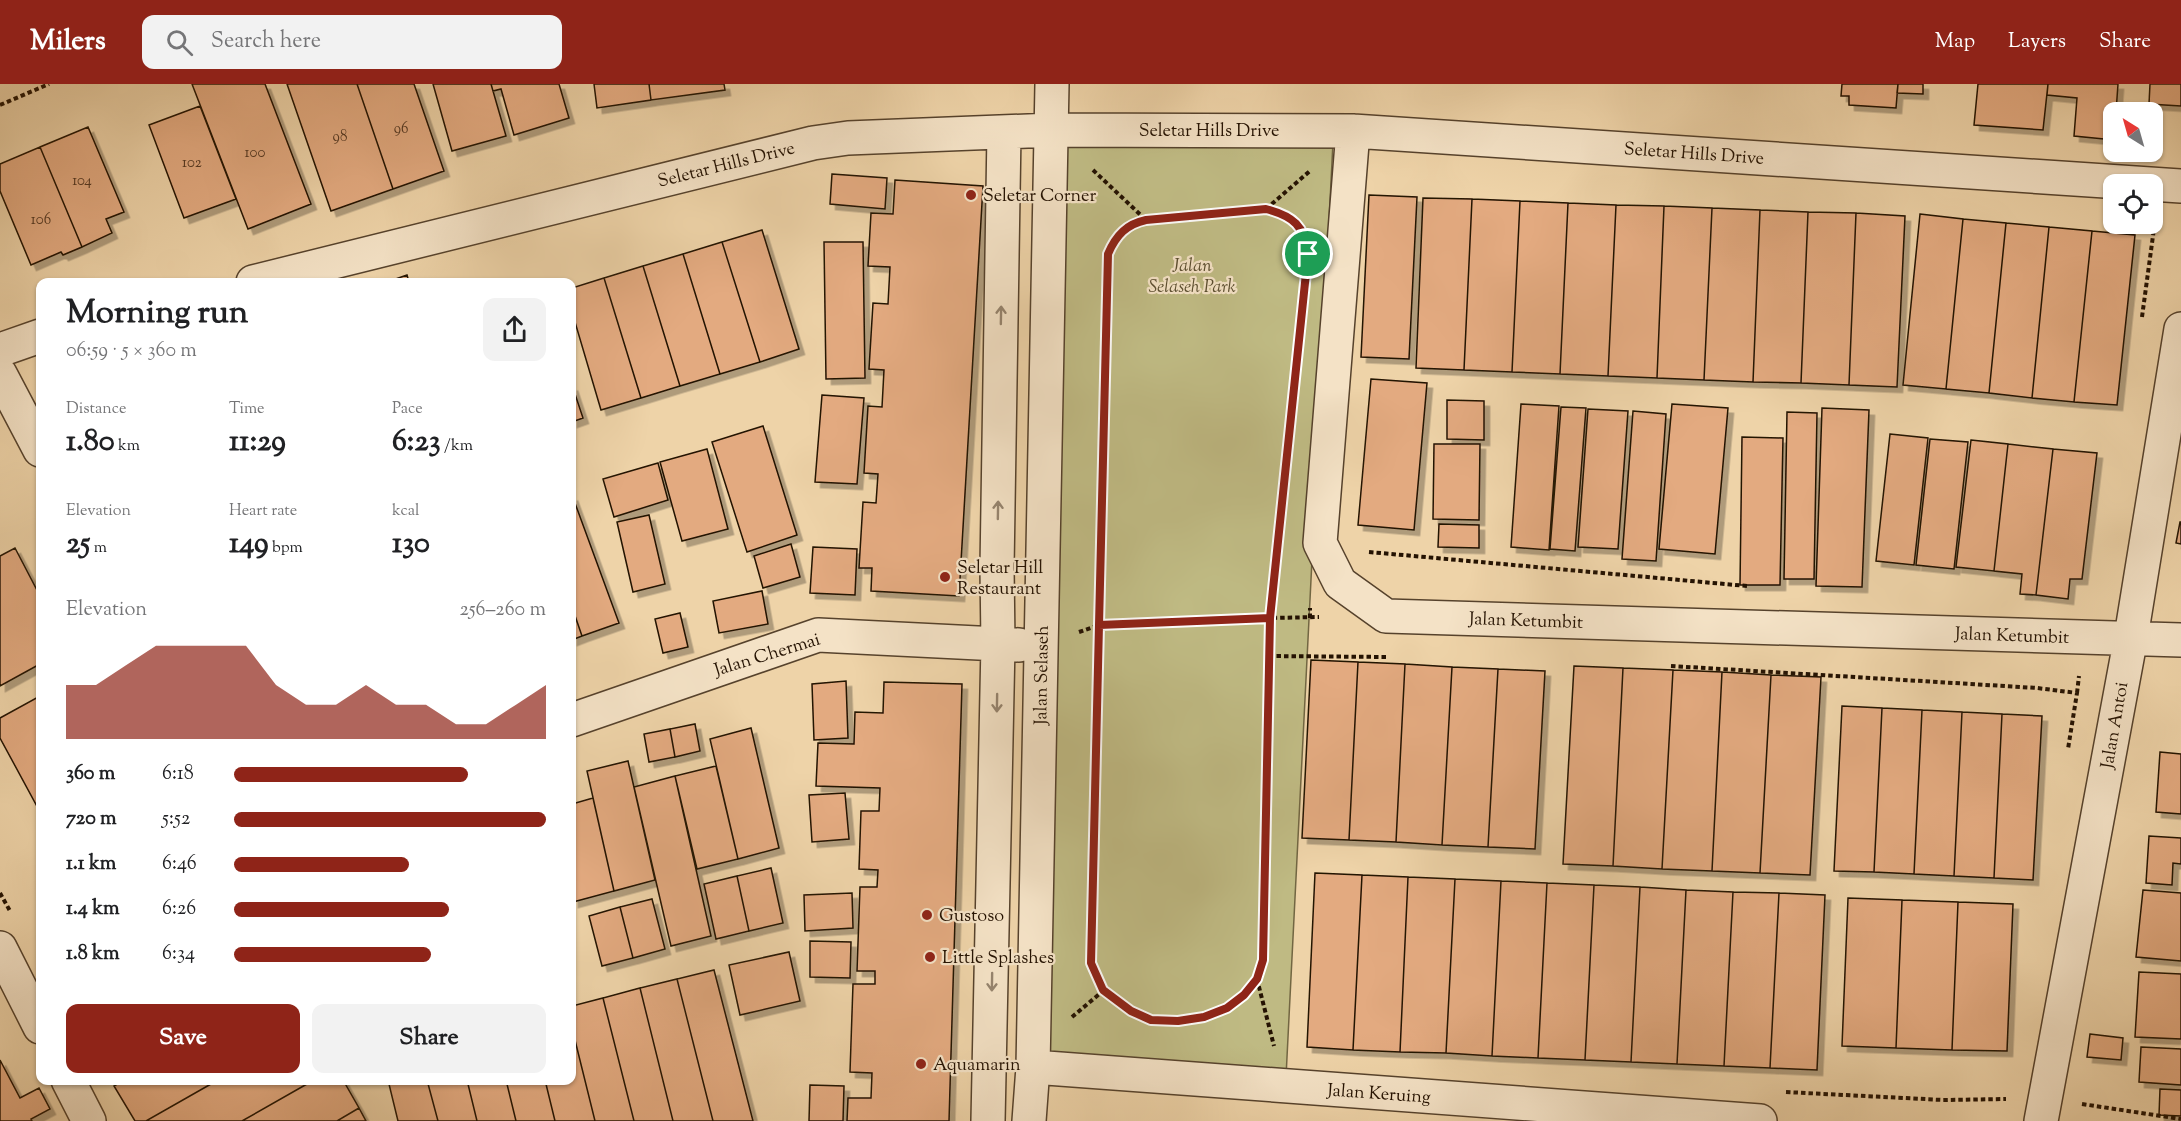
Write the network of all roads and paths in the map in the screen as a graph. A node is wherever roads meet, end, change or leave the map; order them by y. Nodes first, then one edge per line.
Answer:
1 (49, 84) edge
2 (1052, 84) edge
3 (0, 105) edge
4 (1052, 130) junction
5 (1353, 131) junction
6 (1004, 132) junction
7 (1316, 166) dead end
8 (1091, 168) dead end
9 (2181, 186) edge
10 (1266, 209) junction
11 (1146, 220) junction
12 (2153, 234) edge
13 (269, 278) edge
14 (2142, 320) dead end
15 (2181, 329) edge
16 (36, 337) edge
17 (0, 350) edge
18 (0, 374) edge
19 (36, 442) edge
20 (1358, 551) dead end
21 (1751, 586) dead end
22 (1321, 617) dead end
23 (1270, 618) junction
24 (1099, 625) junction
25 (2130, 637) junction
26 (2181, 640) edge
27 (998, 644) junction
28 (1042, 646) junction
29 (1269, 656) junction
30 (1396, 658) dead end
31 (1662, 665) dead end
32 (576, 719) edge
33 (2068, 752) dead end
34 (0, 948) edge
35 (1257, 979) junction
36 (1103, 990) junction
37 (1071, 1018) dead end
38 (36, 1019) edge
39 (1275, 1050) dead end
40 (1033, 1067) junction
41 (71, 1085) edge
42 (89, 1121) edge
43 (988, 1121) edge
44 (1029, 1121) edge
45 (1760, 1121) edge
46 (2041, 1121) edge

1 - 3 path
2 - 4 street, Jalan Selaseh
4 - 5 street, Seletar Hills Drive
4 - 6 street, Seletar Hills Drive
4 - 28 street, Jalan Selaseh
5 - 9 street, Seletar Hills Drive
5 - 25 street, Jalan Ketumbit
6 - 13 street, Seletar Hills Drive
27 -> 6 street
7 - 10 path
8 - 11 path
10 - 11 path
10 - 23 path
11 - 24 path
12 - 14 path
15 - 25 street, Jalan Antoi
16 - 17 street
18 - 19 street
20 - 21 path
22 - 23 path
23 - 24 path
23 - 29 path
24 - 28 path
24 - 36 path
25 - 26 street, Jalan Ketumbit
25 - 46 street, Jalan Antoi
27 - 28 street, Jalan Chermai
27 - 32 street, Jalan Chermai
27 -> 43 street
28 - 40 street, Jalan Selaseh
29 - 30 path
29 - 35 path
31 - 33 path
34 - 38 street
35 - 36 path
35 - 39 path
36 - 37 path
40 - 44 street, Jalan Selaseh
40 - 45 street, Jalan Keruing
41 - 42 street

